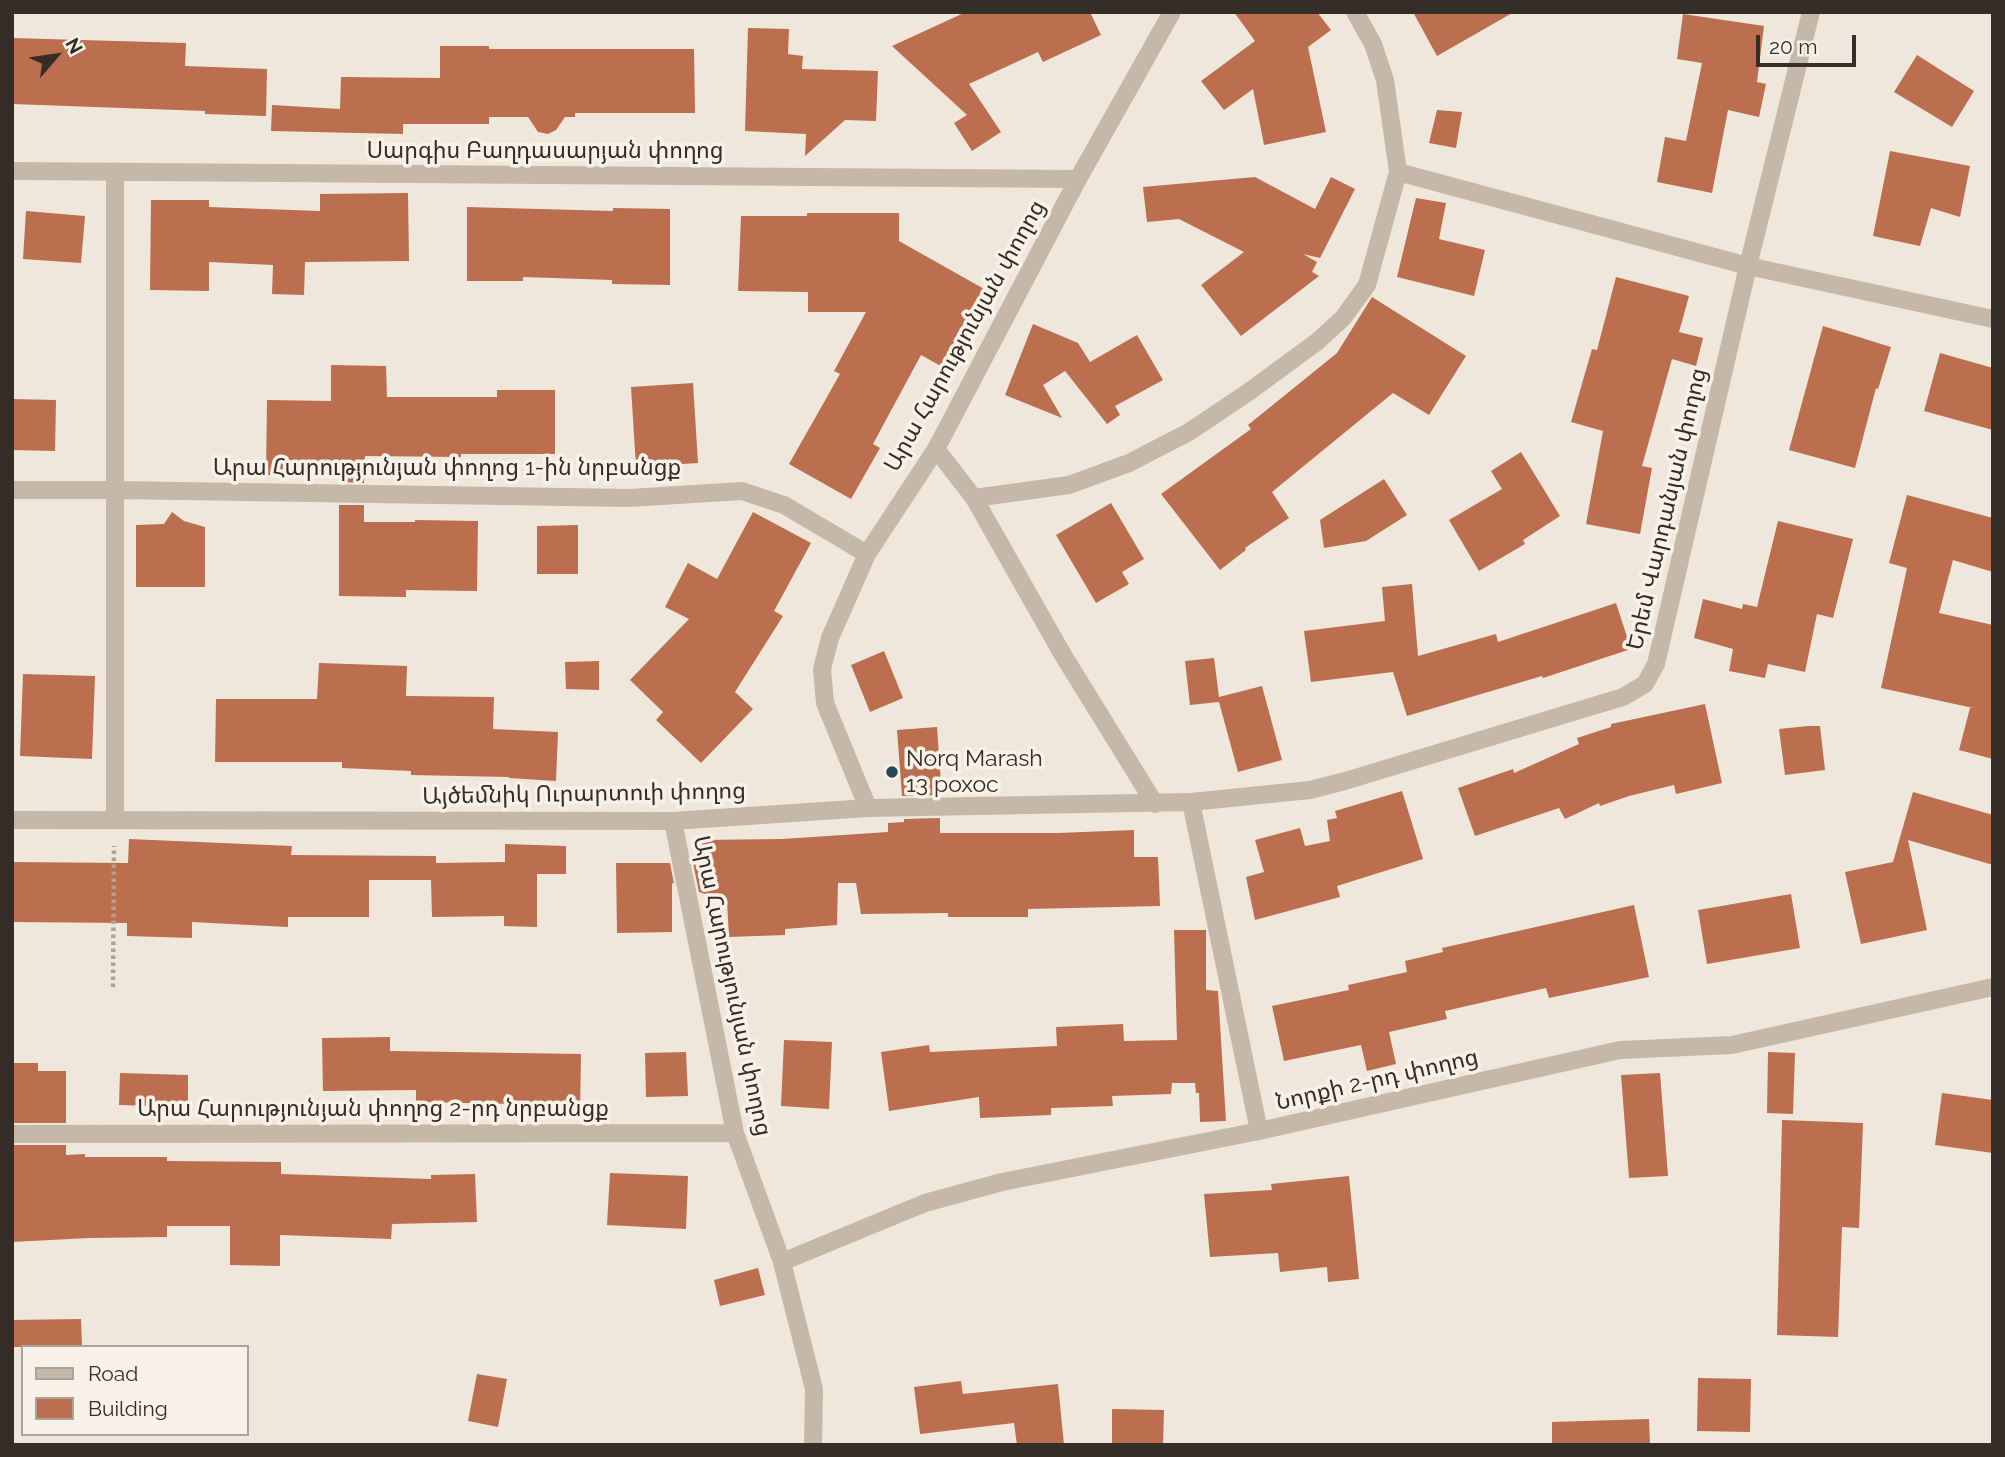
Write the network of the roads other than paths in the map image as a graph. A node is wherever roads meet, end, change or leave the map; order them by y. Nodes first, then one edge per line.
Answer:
1 (1172, 12) edge
2 (1355, 12) edge
3 (1811, 12) edge
4 (12, 171) edge
5 (115, 172) junction
6 (1398, 172) junction
7 (1078, 179) junction
8 (1748, 266) junction
9 (1993, 318) edge
10 (936, 449) junction
11 (115, 490) junction
12 (12, 491) edge
13 (974, 498) junction
14 (867, 554) junction
15 (1191, 802) junction
16 (1155, 804) junction
17 (868, 808) junction
18 (12, 820) edge
19 (114, 820) junction
20 (673, 821) junction
21 (1993, 987) edge
22 (1259, 1131) junction
23 (735, 1133) junction
24 (12, 1134) edge
25 (782, 1262) junction
26 (813, 1445) edge

1 - 7 street, Արա Հարությունյան փողոց
2 - 6 street
3 - 8 street, Երեմ Վարդանյան փողոց
4 - 5 street, Սարգիս Բաղդասարյան փողոց
5 - 7 street, Սարգիս Բաղդասարյան փողոց
5 - 11 street
6 - 8 street
6 - 13 street
7 - 10 street, Արա Հարությունյան փողոց
8 - 9 street
8 - 15 street, Երեմ Վարդանյան փողոց
10 - 13 street
10 - 14 street, Արա Հարությունյան փողոց
11 - 12 street, Արա Հարությունյան փողոց 1-ին նրբանցք
11 - 14 street, Արա Հարությունյան փողոց 1-ին նրբանցք
11 - 19 street
13 - 16 street
14 - 17 street, Արա Հարությունյան փողոց
15 - 16 street, Երեմ Վարդանյան փողոց
15 - 22 street
16 - 17 street, Այծեմնիկ Ուրարտուի փողոց
17 - 20 street, Այծեմնիկ Ուրարտուի փողոց
18 - 19 street, Այծեմնիկ Ուրարտուի փողոց
19 - 20 street, Այծեմնիկ Ուրարտուի փողոց
20 - 23 street, Արա Հարությունյան փողոց
21 - 22 street, Նորքի 2-րդ փողոց
22 - 25 street, Նորքի 2-րդ փողոց
23 - 24 street, Արա Հարությունյան փողոց 2-րդ նրբանցք
23 - 25 street, Արա Հարությունյան փողոց
25 - 26 street, Արա Հարությունյան փողոց

